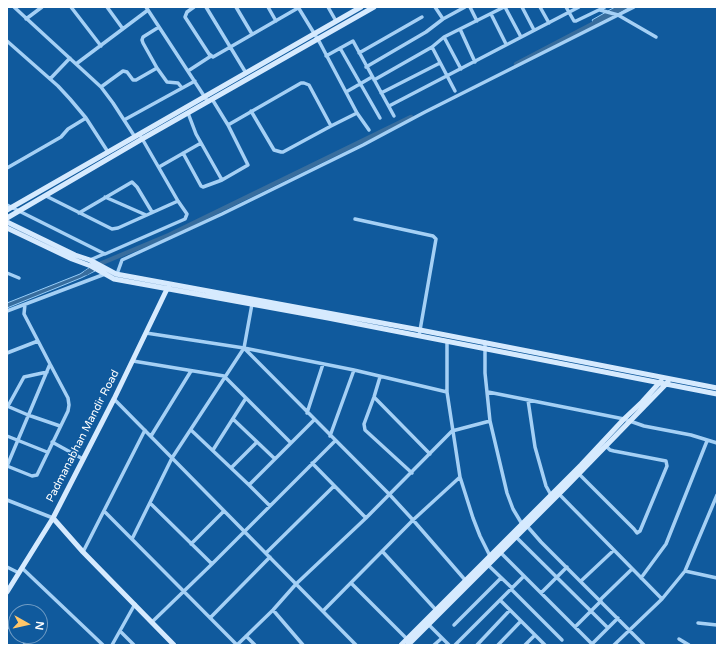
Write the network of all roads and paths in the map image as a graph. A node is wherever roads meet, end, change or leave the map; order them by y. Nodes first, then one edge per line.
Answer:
1 (14, 7) edge
2 (42, 7) edge
3 (71, 7) edge
4 (106, 7) edge
5 (194, 7) edge
6 (206, 7) edge
7 (236, 7) edge
8 (268, 7) edge
9 (328, 7) edge
10 (361, 7) edge
11 (374, 7) edge
12 (435, 7) edge
13 (465, 7) edge
14 (470, 7) edge
15 (504, 7) edge
16 (522, 7) edge
17 (540, 7) edge
18 (566, 7) edge
19 (579, 7) edge
20 (605, 7) edge
21 (634, 7) edge
22 (298, 8) edge
23 (147, 9) edge
24 (600, 10) junction
25 (569, 13) junction
26 (491, 14) junction
27 (616, 14) junction
28 (422, 17) dead end
29 (26, 18) junction
30 (443, 19) junction
31 (276, 21) junction
32 (336, 21) junction
33 (477, 21) junction
34 (549, 23) junction
35 (159, 27) junction
36 (122, 29) junction
37 (460, 30) junction
38 (534, 30) junction
39 (252, 34) junction
40 (314, 34) junction
41 (444, 37) junction
42 (521, 37) junction
43 (656, 37) dead end
44 (317, 39) junction
45 (7, 41) edge
46 (506, 44) junction
47 (101, 46) junction
48 (230, 47) junction
49 (340, 48) junction
50 (432, 48) junction
51 (359, 53) junction
52 (211, 56) junction
53 (326, 56) junction
54 (70, 58) junction
55 (475, 62) junction
56 (440, 63) junction
57 (76, 64) junction
58 (366, 66) junction
59 (157, 68) junction
60 (460, 69) junction
61 (188, 71) junction
62 (246, 73) junction
63 (446, 76) junction
64 (50, 79) junction
65 (373, 79) junction
66 (195, 81) junction
67 (361, 84) junction
68 (101, 87) junction
69 (182, 88) junction
70 (455, 91) dead end
71 (346, 92) junction
72 (381, 93) junction
73 (208, 99) junction
74 (388, 106) junction
75 (251, 111) junction
76 (188, 113) junction
77 (358, 113) junction
78 (394, 116) dead end
79 (86, 118) junction
80 (380, 118) dead end
81 (124, 120) junction
82 (228, 125) junction
83 (331, 126) junction
84 (369, 130) dead end
85 (139, 137) junction
86 (201, 143) junction
87 (108, 152) junction
88 (183, 153) junction
89 (159, 167) junction
90 (7, 168) edge
91 (222, 180) junction
92 (46, 196) junction
93 (106, 197) junction
94 (178, 201) junction
95 (9, 207) edge
96 (19, 211) junction
97 (152, 212) junction
98 (79, 213) junction
99 (146, 216) junction
100 (7, 218) edge
101 (355, 219) dead end
102 (7, 222) edge
103 (7, 228) edge
104 (105, 254) junction
105 (90, 263) junction
106 (7, 273) edge
107 (108, 273) junction
108 (117, 274) junction
109 (19, 278) dead end
110 (168, 287) junction
111 (252, 302) junction
112 (25, 304) junction
113 (7, 311) edge
114 (146, 333) junction
115 (420, 333) junction
116 (447, 338) junction
117 (38, 341) junction
118 (484, 345) junction
119 (244, 348) junction
120 (7, 353) edge
121 (133, 361) junction
122 (50, 364) junction
123 (323, 364) junction
124 (354, 370) junction
125 (191, 371) junction
126 (47, 372) junction
127 (224, 376) junction
128 (380, 377) junction
129 (665, 377) junction
130 (672, 379) junction
131 (660, 383) junction
132 (667, 384) junction
133 (717, 387) edge
134 (447, 392) junction
135 (488, 392) junction
136 (717, 394) edge
137 (374, 397) junction
138 (246, 398) junction
139 (114, 399) junction
140 (528, 400) junction
141 (8, 406) edge
142 (307, 413) junction
143 (28, 415) junction
144 (233, 419) junction
145 (624, 419) junction
146 (314, 420) junction
147 (490, 421) junction
148 (631, 421) junction
149 (60, 426) junction
150 (145, 430) junction
151 (191, 430) junction
152 (452, 431) junction
153 (7, 436) edge
154 (151, 436) junction
155 (330, 436) junction
156 (18, 441) junction
157 (335, 441) junction
158 (707, 441) junction
159 (52, 442) junction
160 (257, 442) junction
161 (291, 443) junction
162 (717, 443) edge
163 (605, 444) junction
164 (213, 450) junction
165 (47, 452) junction
166 (430, 454) junction
167 (172, 458) junction
168 (83, 459) junction
169 (275, 459) junction
170 (312, 463) junction
171 (231, 468) junction
172 (412, 473) junction
173 (579, 474) junction
174 (460, 477) junction
175 (249, 485) junction
176 (334, 486) junction
177 (555, 493) junction
178 (390, 495) junction
179 (717, 495) edge
180 (7, 500) edge
181 (150, 503) junction
182 (270, 506) junction
183 (104, 511) junction
184 (224, 511) junction
185 (53, 518) junction
186 (366, 518) junction
187 (413, 520) junction
188 (524, 525) junction
189 (245, 531) junction
190 (516, 537) junction
191 (132, 539) junction
192 (191, 544) junction
193 (614, 550) junction
194 (382, 551) junction
195 (83, 552) junction
196 (266, 553) junction
197 (496, 554) junction
198 (270, 557) junction
199 (212, 564) junction
200 (488, 565) junction
201 (7, 567) edge
202 (567, 567) junction
203 (22, 568) junction
204 (632, 569) junction
205 (685, 572) junction
206 (19, 573) junction
207 (524, 576) junction
208 (556, 576) junction
209 (501, 578) junction
210 (641, 578) junction
211 (717, 578) edge
212 (581, 580) junction
213 (466, 581) junction
214 (351, 583) junction
215 (296, 584) junction
216 (511, 589) junction
217 (7, 592) edge
218 (184, 592) junction
219 (541, 593) junction
220 (662, 599) junction
221 (500, 600) junction
222 (601, 601) junction
223 (135, 604) junction
224 (273, 610) junction
225 (436, 610) junction
226 (510, 610) junction
227 (323, 611) junction
228 (591, 611) junction
229 (210, 618) junction
230 (618, 618) junction
231 (521, 621) junction
232 (152, 622) junction
233 (698, 622) dead end
234 (427, 623) junction
235 (454, 624) dead end
236 (717, 625) edge
237 (575, 627) junction
238 (608, 628) junction
239 (630, 629) junction
240 (120, 631) junction
241 (535, 635) junction
242 (246, 636) junction
243 (407, 638) junction
244 (442, 638) junction
245 (679, 639) dead end
246 (562, 640) dead end
247 (103, 645) edge
248 (112, 645) edge
249 (134, 645) edge
250 (174, 645) edge
251 (237, 645) edge
252 (255, 645) edge
253 (303, 645) edge
254 (356, 645) edge
255 (401, 645) edge
256 (408, 645) edge
257 (434, 645) edge
258 (449, 645) edge
259 (455, 645) edge
260 (477, 645) edge
261 (498, 645) edge
262 (525, 645) edge
263 (545, 645) edge
264 (592, 645) edge
265 (614, 645) edge
266 (644, 645) edge
267 (689, 645) edge

1 - 29 street
2 - 29 street
3 - 47 street
4 - 36 street
5 - 52 street
6 - 48 street
7 - 39 street
8 - 31 street
9 - 32 street
10 - 32 street
11 - 44 street
12 - 30 street
13 - 30 street
14 - 33 street
15 - 26 street
15 - 42 street
16 - 38 street
17 - 34 street
18 - 25 street
19 - 25 street
20 - 24 street
21 - 27 street
22 - 31 street
22 - 40 street
23 - 35 street
23 - 36 street
24 - 25 street
24 - 27 street
25 - 34 street
26 - 33 street
26 - 46 street
27 - 43 street
27 - 108 street
28 - 51 street
29 - 54 street
30 - 58 street
31 - 39 street
32 - 40 street
33 - 37 street
34 - 38 street
35 - 59 street
35 - 61 street
36 - 47 street
37 - 41 street
37 - 55 street
38 - 42 street
39 - 48 street
40 - 44 street
40 - 62 street
41 - 50 street
41 - 60 street
42 - 46 street
44 - 53 street
44 - 73 street
45 - 64 street
46 - 55 street
47 - 57 street
48 - 52 street
48 - 62 street
49 - 51 street
49 - 53 street
49 - 67 street
50 - 56 street
50 - 65 street
51 - 58 street
52 - 61 street
53 - 71 street
54 - 57 street
54 - 64 street
55 - 60 street
56 - 63 street
56 - 72 street
57 - 68 street
58 - 65 street
59 - 68 street
59 - 69 street
60 - 63 street
61 - 66 street
62 - 73 street
63 - 70 street
63 - 74 street
64 - 79 street
65 - 67 street
65 - 72 street
66 - 69 street
66 - 73 street
67 - 71 street
67 - 80 street
68 - 81 street
69 - 81 street
71 - 77 street
72 - 74 street
73 - 76 street
73 - 82 street
73 - 85 street
74 - 78 street
75 - 82 street
75 - 83 street
75 - 83 street
76 - 85 street
76 - 86 street
77 - 83 street
77 - 84 street
79 - 87 street
79 - 90 street
81 - 85 street
82 - 91 street
85 - 87 street
85 - 89 street
85 - 92 street
86 - 88 street
86 - 91 street
87 - 95 street
88 - 89 street
88 - 91 street
89 - 94 street
92 - 96 street
92 - 98 street
93 - 97 street
93 - 98 street
93 - 99 street
94 - 97 street
94 - 104 street
95 - 96 street
96 - 100 street
96 - 104 street
97 - 99 street
98 - 99 street
101 - 115 street
102 - 105 street
103 - 105 street
104 - 105 street
105 - 107 street
105 - 107 street
106 - 109 street
107 - 108 street
107 - 110 street
107 - 112 street
108 - 110 street
110 - 111 street
110 - 114 street, Padmanabhan Mandir Road
111 - 115 street
111 - 119 street
112 - 113 street
112 - 117 street
114 - 119 street
114 - 121 street, Padmanabhan Mandir Road
115 - 116 street
116 - 118 street
116 - 134 street
117 - 120 street
117 - 122 street
118 - 129 street
118 - 131 street
118 - 135 street
119 - 123 street
119 - 127 street
119 - 142 street
121 - 125 street
121 - 139 street, Padmanabhan Mandir Road
122 - 126 street
122 - 149 street
123 - 124 street
123 - 142 street
124 - 128 street
124 - 155 street
125 - 127 street
125 - 154 street
126 - 141 street
126 - 143 street
127 - 138 street
127 - 151 street
128 - 134 street
128 - 137 street
129 - 130 street
129 - 131 street
130 - 132 street
130 - 133 street
131 - 132 street
131 - 145 street
132 - 136 street
132 - 148 street
134 - 152 street
135 - 140 street
135 - 147 street
137 - 166 street
137 - 172 street
138 - 144 street
138 - 161 street
139 - 150 street
139 - 168 street, Padmanabhan Mandir Road
140 - 145 street
140 - 177 street
141 - 143 street
142 - 146 street
143 - 149 street
143 - 156 street
144 - 160 street
144 - 164 street
145 - 148 street
145 - 163 street
146 - 155 street
146 - 161 street
147 - 152 street
147 - 188 street
148 - 158 street
148 - 163 street
149 - 159 street
150 - 154 street
150 - 183 street
151 - 164 street
151 - 167 street
152 - 166 street
152 - 174 street
153 - 156 street
154 - 167 street
155 - 157 street
156 - 165 street
156 - 165 street
157 - 170 street
157 - 178 street
158 - 162 street
158 - 210 street
159 - 165 street
159 - 168 street
160 - 169 street
160 - 171 street
161 - 169 street
163 - 173 street
163 - 173 street
163 - 177 street
164 - 171 street
166 - 172 street
167 - 181 street
167 - 184 street
168 - 185 street, Padmanabhan Mandir Road
169 - 175 street
170 - 176 street
170 - 182 street
171 - 175 street
172 - 178 street
173 - 177 street
174 - 187 street
174 - 197 street
175 - 182 street
176 - 186 street
176 - 196 street
177 - 188 street
177 - 193 street
178 - 186 street
178 - 187 street
179 - 205 street
180 - 185 street
181 - 191 street
181 - 192 street
182 - 189 street
183 - 191 street
183 - 195 street
184 - 189 street
184 - 192 street
185 - 195 street
185 - 203 street, Padmanabhan Mandir Road
186 - 215 street
187 - 194 street
187 - 213 street
188 - 190 street
188 - 197 street
188 - 202 street
189 - 196 street
189 - 199 street
190 - 197 street
190 - 208 street
191 - 218 street
192 - 199 street
193 - 204 street
193 - 212 street
194 - 214 street
194 - 225 street
195 - 223 street
196 - 198 street
197 - 200 street
197 - 207 street
197 - 213 street
198 - 215 street
198 - 229 street
199 - 218 street
200 - 209 street
200 - 234 street
201 - 206 street
202 - 208 street
202 - 212 street
203 - 206 street, Padmanabhan Mandir Road
203 - 247 street
204 - 210 street
204 - 222 street
205 - 211 street
205 - 220 street
206 - 217 street, Padmanabhan Mandir Road
207 - 216 street
207 - 219 street
208 - 219 street
208 - 228 street
209 - 216 street
209 - 235 street
210 - 220 street
212 - 222 street
213 - 225 street
214 - 227 street
214 - 243 street
215 - 224 street
215 - 227 street
216 - 221 street
216 - 246 street
218 - 229 street
218 - 232 street
219 - 237 street
220 - 239 street
221 - 226 street
221 - 259 street
222 - 228 street
222 - 230 street
223 - 232 street
223 - 240 street
224 - 242 street
224 - 253 street
225 - 234 street
226 - 231 street
226 - 260 street
227 - 254 street
228 - 237 street
228 - 238 street
229 - 251 street
230 - 238 street
230 - 239 street
231 - 241 street
231 - 261 street
232 - 250 street
233 - 236 street
234 - 243 street
234 - 244 street
234 - 256 street
237 - 264 street
238 - 264 street
239 - 265 street
239 - 266 street
240 - 248 street
240 - 249 street
241 - 262 street
241 - 263 street
242 - 251 street
242 - 252 street
243 - 255 street
244 - 257 street
244 - 258 street
245 - 267 street

